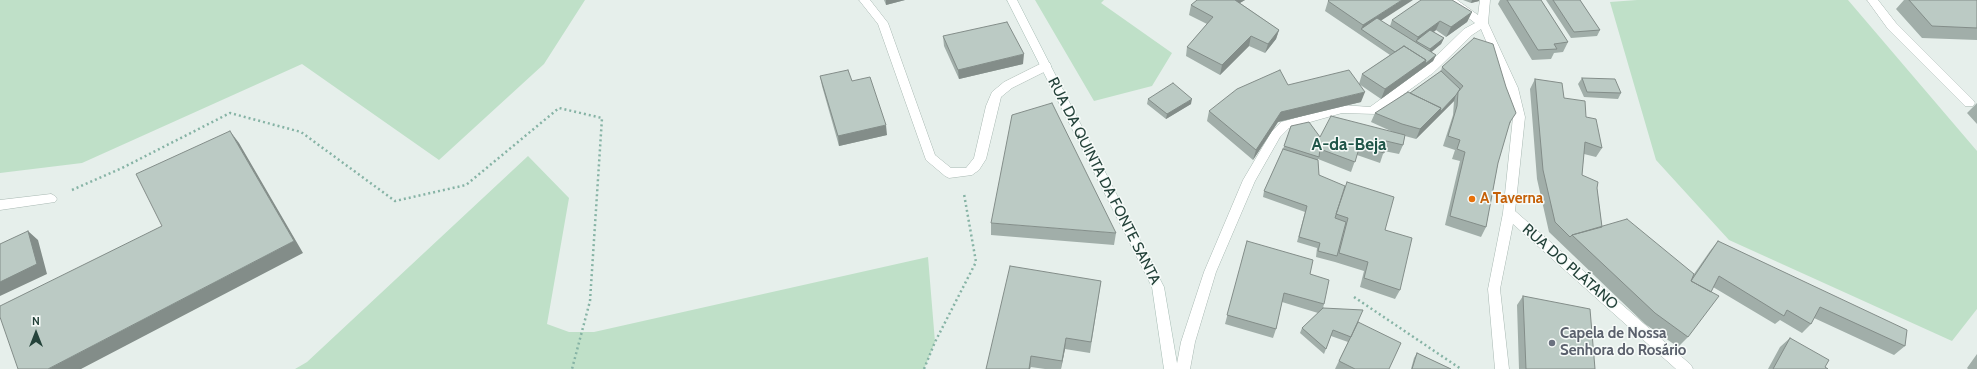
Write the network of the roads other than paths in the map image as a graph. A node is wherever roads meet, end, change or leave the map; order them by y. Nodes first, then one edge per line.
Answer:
1 (864, 0) edge
2 (1012, 0) edge
3 (1450, 0) edge
4 (1485, 0) edge
5 (1872, 0) edge
6 (1483, 22) junction
7 (1046, 66) junction
8 (1969, 103) dead end
9 (51, 199) road end
10 (0, 206) edge
11 (1509, 213) junction
12 (1171, 369) edge
13 (1183, 369) edge
14 (1502, 369) edge
15 (1686, 369) edge

1 - 7 street
2 - 7 street, RUA DA QUINTA DA FONTE SANTA
3 - 6 street
4 - 6 street
5 - 8 street
6 - 11 street
6 - 13 street
7 - 12 street, RUA DA QUINTA DA FONTE SANTA
9 - 10 street
11 - 14 street
11 - 15 street, RUA DO PLÁTANO

